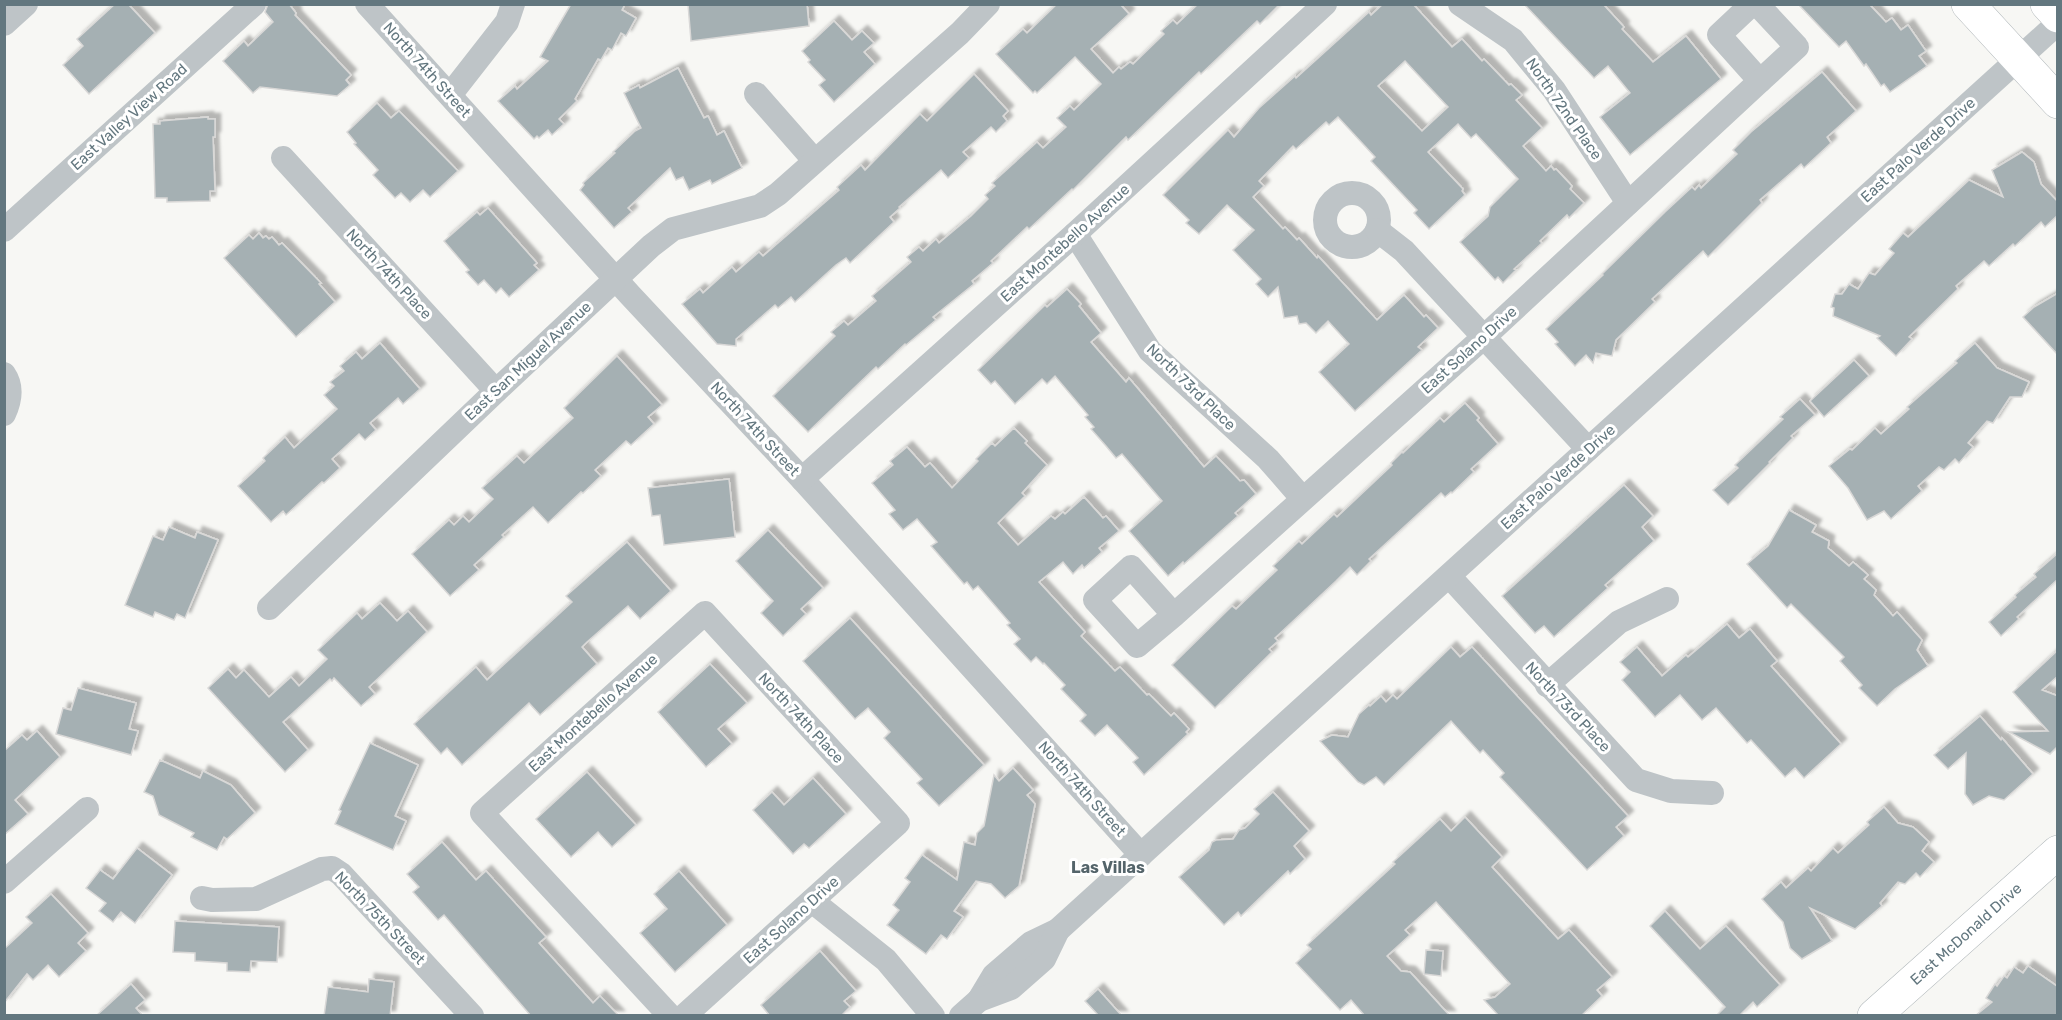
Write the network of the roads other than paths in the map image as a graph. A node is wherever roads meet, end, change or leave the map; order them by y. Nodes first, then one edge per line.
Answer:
1 (26, 4) edge
2 (254, 4) edge
3 (367, 4) edge
4 (513, 4) edge
5 (988, 4) edge
6 (1325, 4) edge
7 (1460, 4) edge
8 (1752, 4) edge
9 (1757, 4) edge
10 (1968, 4) edge
11 (2047, 4) edge
12 (2058, 16) edge
13 (2058, 23) edge
14 (4, 24) edge
15 (2018, 60) junction
16 (1760, 81) junction
17 (756, 94) dead end
18 (450, 96) junction
19 (2058, 102) edge
20 (283, 158) dead end
21 (814, 160) junction
22 (1628, 203) junction
23 (4, 230) edge
24 (1377, 230) dead end
25 (1075, 234) junction
26 (616, 279) junction
27 (1484, 337) junction
28 (4, 374) edge
29 (496, 390) junction
30 (4, 414) edge
31 (1588, 449) junction
32 (802, 479) junction
33 (1302, 498) junction
34 (1449, 576) junction
35 (1668, 599) dead end
36 (269, 608) dead end
37 (705, 613) joint
38 (1174, 615) dead end
39 (1547, 685) junction
40 (1712, 793) dead end
41 (87, 809) dead end
42 (898, 823) joint
43 (2058, 852) edge
44 (1141, 855) junction
45 (4, 882) edge
46 (202, 898) dead end
47 (812, 902) junction
48 (970, 1008) edge
49 (472, 1016) edge
50 (670, 1016) edge
51 (684, 1016) edge
52 (933, 1016) edge
53 (1874, 1016) edge

1 - 14 street
2 - 23 street, East Valley View Road
3 - 18 street, North 74th Street
4 - 18 street
5 - 21 street, East San Miguel Avenue
6 - 25 street, East Montebello Avenue
7 - 22 street, North 72nd Place
8 - 16 street
9 - 16 street, East Solano Drive
10 - 15 main road
11 - 12 main road
13 - 15 street, East Palo Verde Drive
15 - 19 main road
15 - 31 street, East Palo Verde Drive
16 - 22 street, East Solano Drive
17 - 21 street
18 - 26 street, North 74th Street
20 - 29 street, North 74th Place
21 - 26 street, East San Miguel Avenue
22 - 27 street, East Solano Drive
24 - 27 street
25 - 32 street, East Montebello Avenue
25 - 33 street, North 73rd Place
26 - 29 street, East San Miguel Avenue
26 - 32 street, North 74th Street
27 - 31 street
27 - 33 street, East Solano Drive
28 - 30 street
29 - 36 street, East San Miguel Avenue
31 - 34 street, East Palo Verde Drive
32 - 44 street, North 74th Street
33 - 38 street, East Solano Drive
34 - 39 street, North 73rd Place
34 - 44 street, East Palo Verde Drive
35 - 39 street
37 - 42 street, North 74th Place
37 - 50 street, East Montebello Avenue
39 - 40 street, North 73rd Place
41 - 45 street
42 - 47 street, East Solano Drive
43 - 53 main road, East McDonald Drive
44 - 48 street, East Palo Verde Drive
46 - 49 street, North 75th Street
47 - 51 street, East Solano Drive
47 - 52 street

